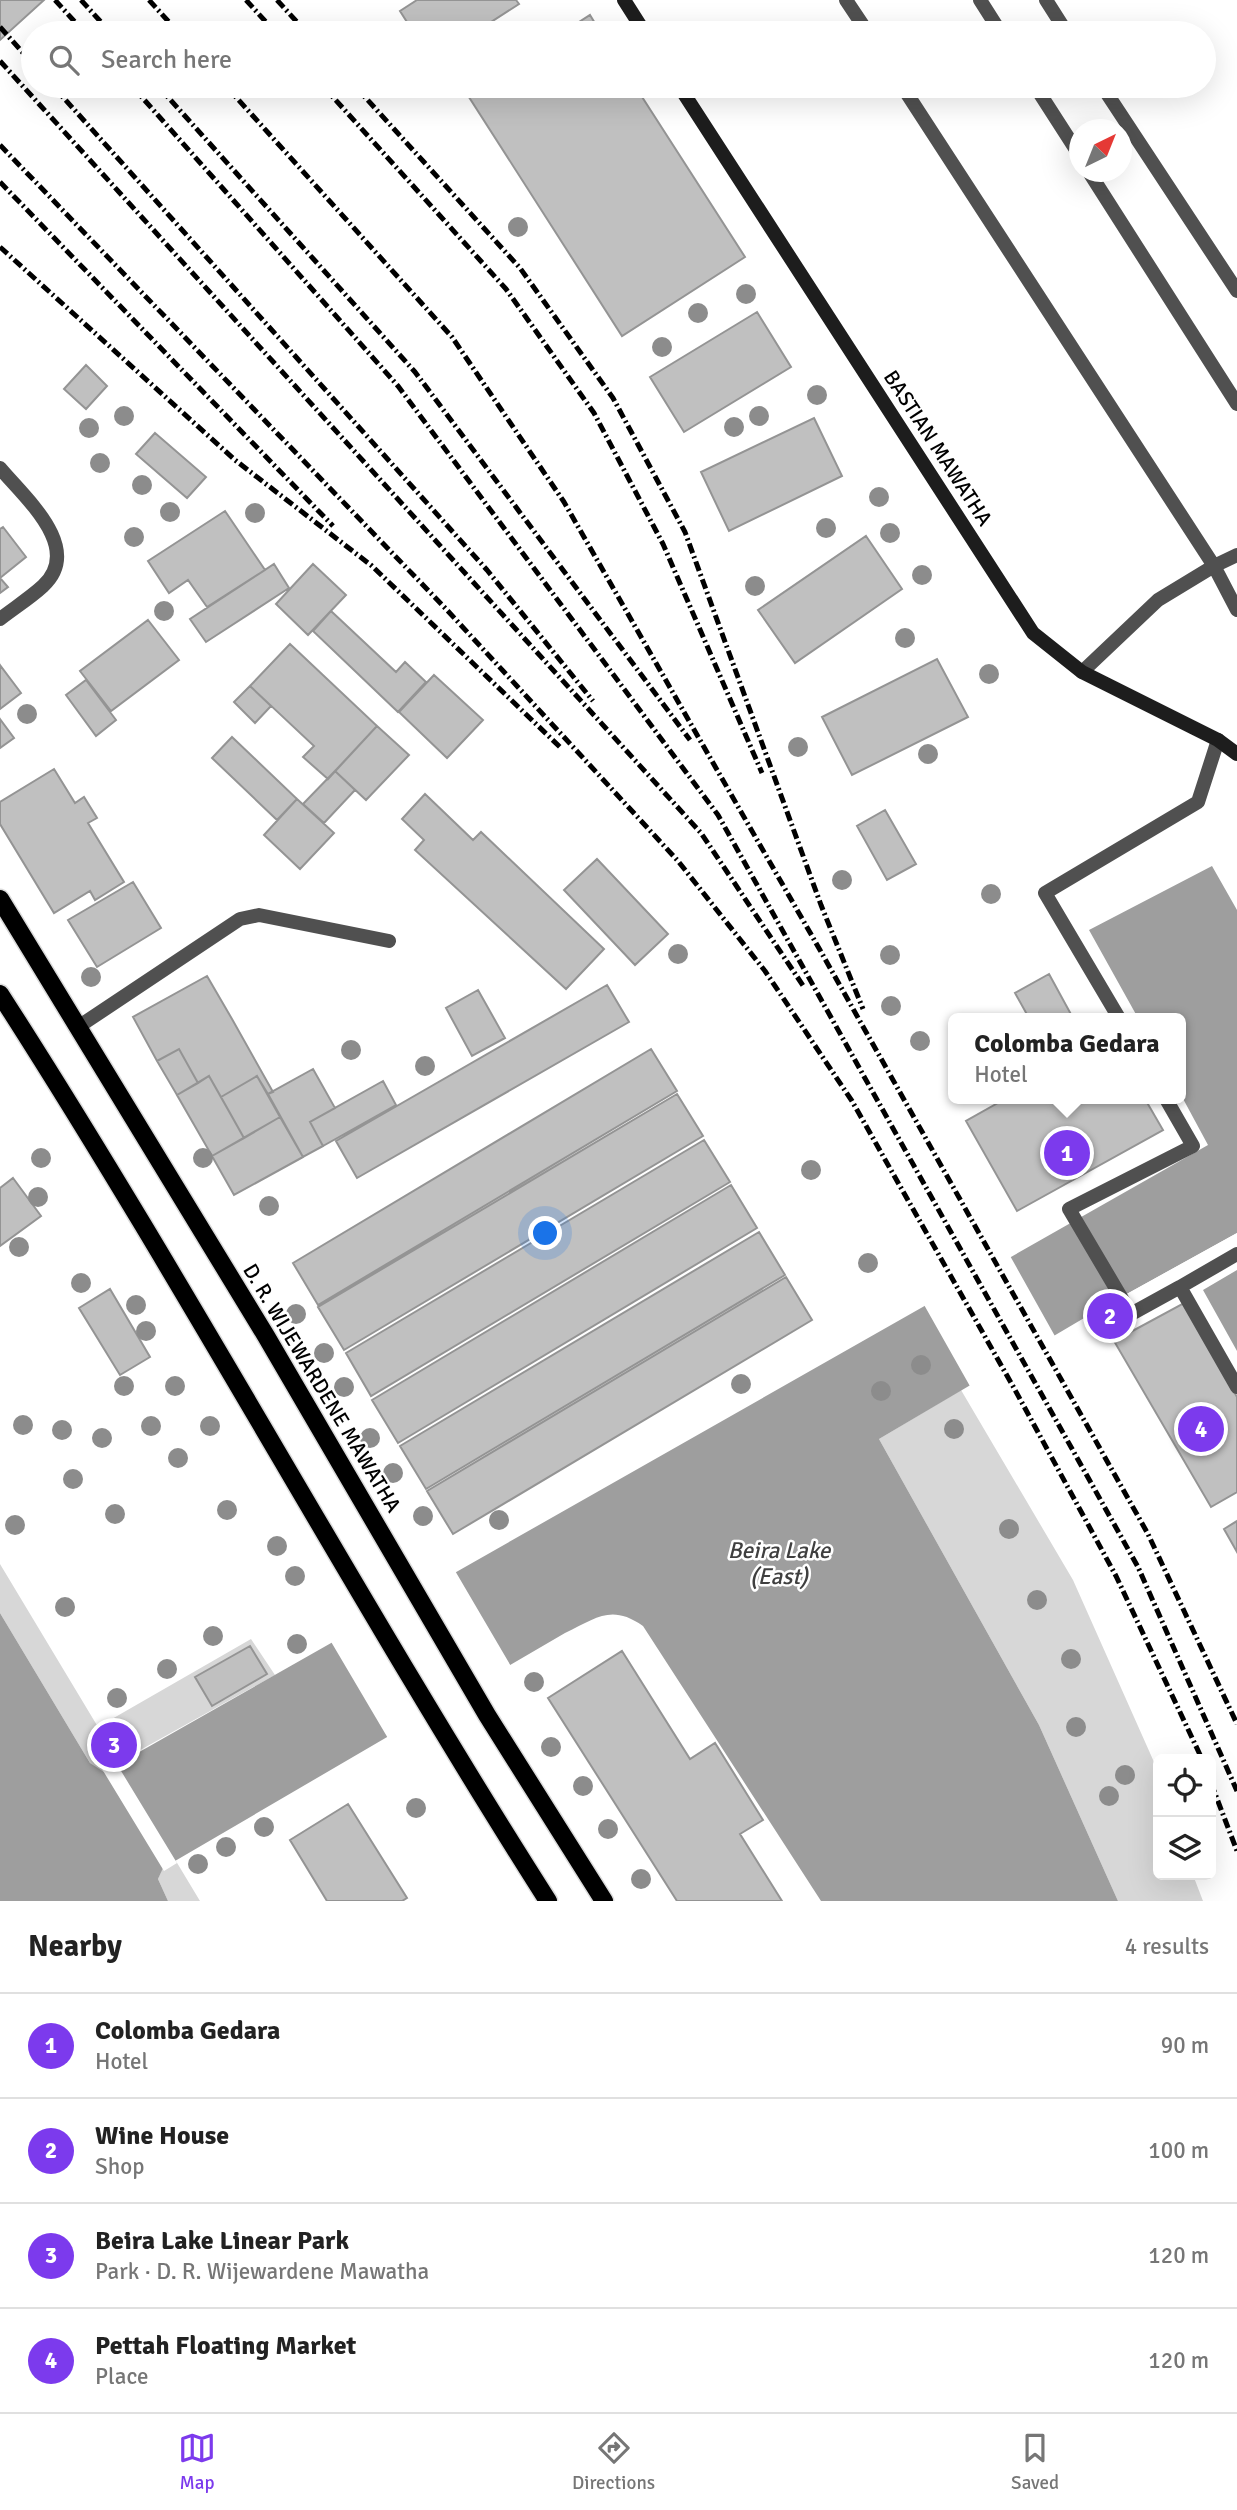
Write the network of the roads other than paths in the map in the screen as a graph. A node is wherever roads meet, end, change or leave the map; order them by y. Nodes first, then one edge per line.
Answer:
1 (624, 0) edge
2 (846, 0) edge
3 (980, 0) edge
4 (1046, 0) edge
5 (637, 21) edge
6 (859, 21) edge
7 (993, 21) edge
8 (1060, 21) edge
9 (687, 98) edge
10 (910, 98) edge
11 (1043, 98) edge
12 (1110, 98) edge
13 (1069, 139) edge
14 (1095, 182) edge
15 (1237, 291) edge
16 (1237, 404) edge
17 (0, 468) edge
18 (1237, 555) edge
19 (1214, 566) junction
20 (1237, 610) edge
21 (0, 620) edge
22 (1082, 673) junction
23 (1218, 740) junction
24 (1237, 754) edge
25 (0, 899) edge
26 (389, 941) dead end
27 (0, 995) edge
28 (1116, 1013) edge
29 (78, 1027) junction
30 (1169, 1104) edge
31 (1237, 1254) edge
32 (1180, 1287) junction
33 (1237, 1387) edge
34 (548, 1901) edge
35 (604, 1901) edge

1 - 5 street
2 - 6 street
3 - 7 street
4 - 8 street
9 - 22 street, BASTIAN MAWATHA
10 - 19 street
11 - 13 street
12 - 15 street
14 - 16 street
17 - 21 street
18 - 19 street
19 - 20 street
19 - 22 street
22 - 23 street, BASTIAN MAWATHA
23 - 24 street, BASTIAN MAWATHA
23 - 28 street
25 - 29 main road, D. R. WIJEWARDENE MAWATHA
26 - 29 street
27 - 34 main road
29 - 35 main road, D. R. WIJEWARDENE MAWATHA
30 - 32 street
31 - 32 street
32 - 33 street

